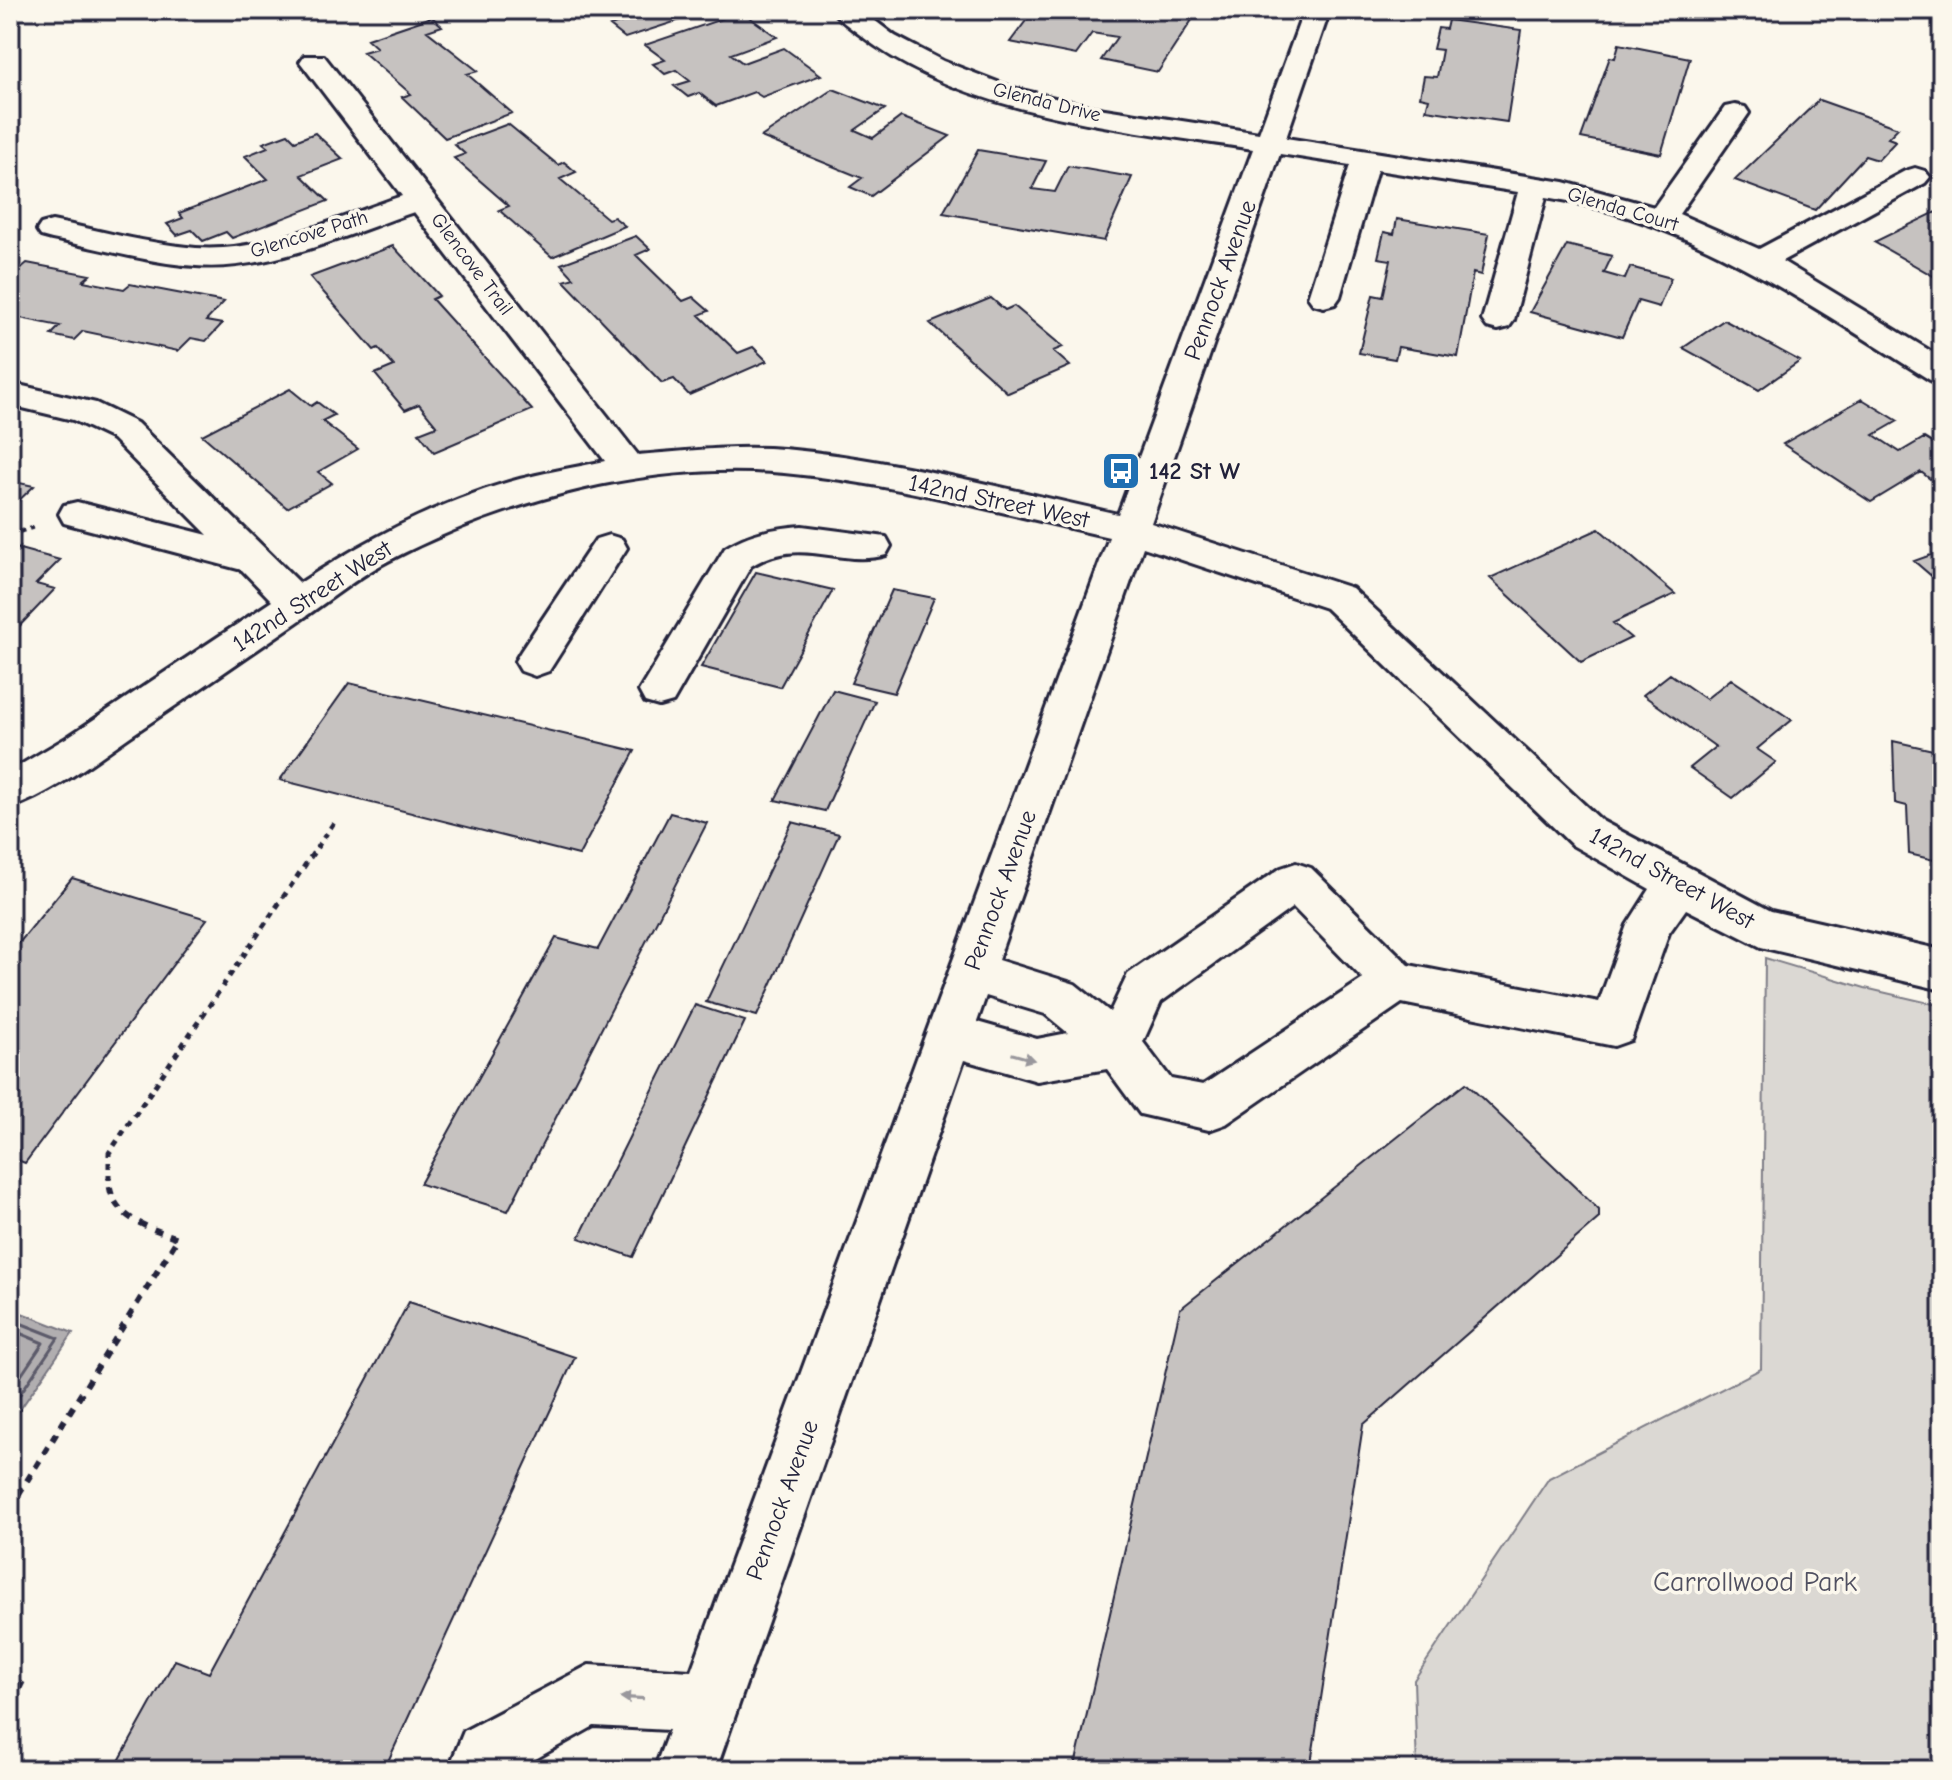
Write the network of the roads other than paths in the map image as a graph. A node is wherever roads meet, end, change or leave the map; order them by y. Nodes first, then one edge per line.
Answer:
1 (845, 10) edge
2 (1317, 10) edge
3 (314, 62) dead end
4 (1735, 113) dead end
5 (1269, 143) junction
6 (1366, 159) junction
7 (1915, 177) dead end
8 (1534, 187) junction
9 (423, 199) junction
10 (1661, 218) junction
11 (52, 230) dead end
12 (1760, 261) junction
13 (1324, 297) dead end
14 (1498, 320) dead end
15 (1942, 332) edge
16 (1908, 352) junction
17 (1942, 373) edge
18 (10, 394) edge
19 (629, 468) junction
20 (77, 514) dead end
21 (1130, 529) junction
22 (873, 546) dead end
23 (609, 548) dead end
24 (256, 561) junction
25 (298, 604) junction
26 (535, 661) dead end
27 (659, 691) dead end
28 (10, 791) edge
29 (1680, 883) junction
30 (1942, 970) edge
31 (971, 972) junction
32 (1396, 982) junction
33 (948, 1035) junction
34 (1118, 1046) junction
35 (710, 1702) junction
36 (479, 1770) edge
37 (685, 1770) edge

1 - 5 street, Glenda Drive
2 - 5 street, Pennock Avenue
3 - 9 street, Glencove Trail
4 - 10 street
5 - 6 street, Glenda Court
5 - 21 street, Pennock Avenue
6 - 8 street, Glenda Court
6 - 13 street
7 - 12 street
8 - 10 street, Glenda Court
8 - 14 street
9 - 11 street, Glencove Path
9 - 19 street, Glencove Trail
10 - 12 street, Glenda Court
12 - 16 street, Glenda Court
15 - 16 street
16 - 17 street, Glenda Court
18 - 24 street
19 - 21 street, 142nd Street West
19 - 25 street, 142nd Street West
20 - 24 street
21 - 29 street, 142nd Street West
21 - 31 street, Pennock Avenue
22 - 27 street
23 - 26 street
24 - 25 street
25 - 28 street, 142nd Street West
29 - 30 street, 142nd Street West
29 - 32 street
31 - 33 street, Pennock Avenue
31 - 34 street
32 - 34 street
32 - 34 street
33 -> 34 street
33 - 35 street, Pennock Avenue
35 -> 36 street
35 - 37 street, Pennock Avenue

